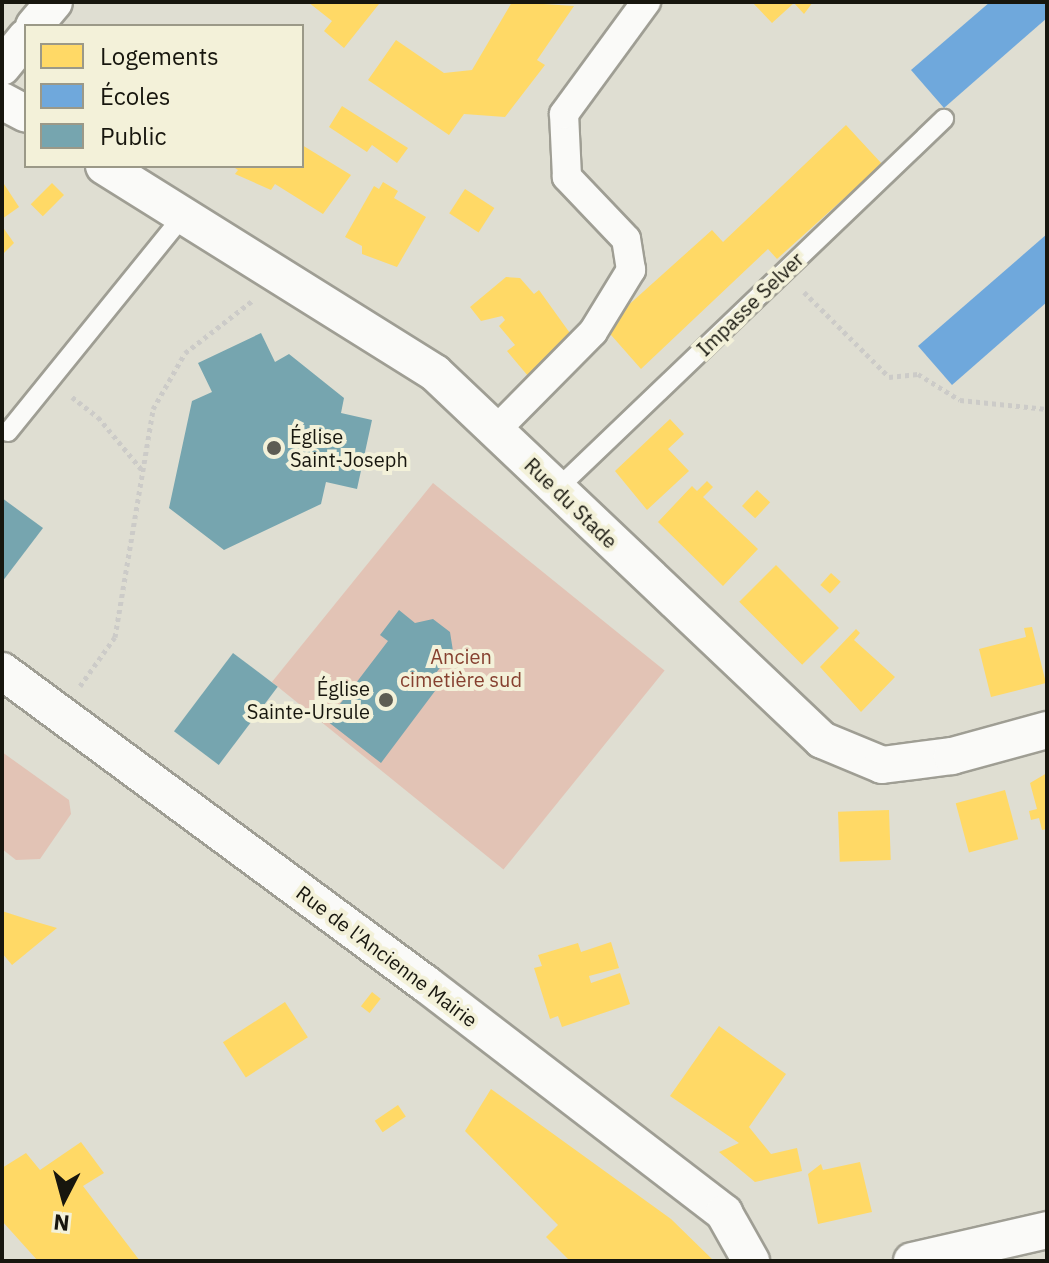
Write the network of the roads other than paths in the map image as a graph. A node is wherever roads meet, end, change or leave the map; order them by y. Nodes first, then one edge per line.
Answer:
1 (54, 2) edge
2 (646, 2) edge
3 (36, 24) edge
4 (24, 40) edge
5 (2, 67) edge
6 (2, 101) edge
7 (24, 113) edge
8 (944, 119) dead end
9 (107, 168) edge
10 (184, 215) junction
11 (495, 431) junction
12 (8, 432) dead end
13 (556, 490) junction
14 (2, 671) edge
15 (1047, 730) edge
16 (1047, 1230) edge
17 (751, 1261) edge
18 (912, 1261) edge

1 - 3 street
2 - 11 street
4 - 5 street
6 - 7 street
8 - 13 lane, Impasse Selver
9 - 10 street, Rue du Stade
10 - 11 street, Rue du Stade
10 - 12 lane
11 - 13 street, Rue du Stade
13 - 15 street, Rue du Stade
14 - 17 street, Rue de l'Ancienne Mairie
16 - 18 street

